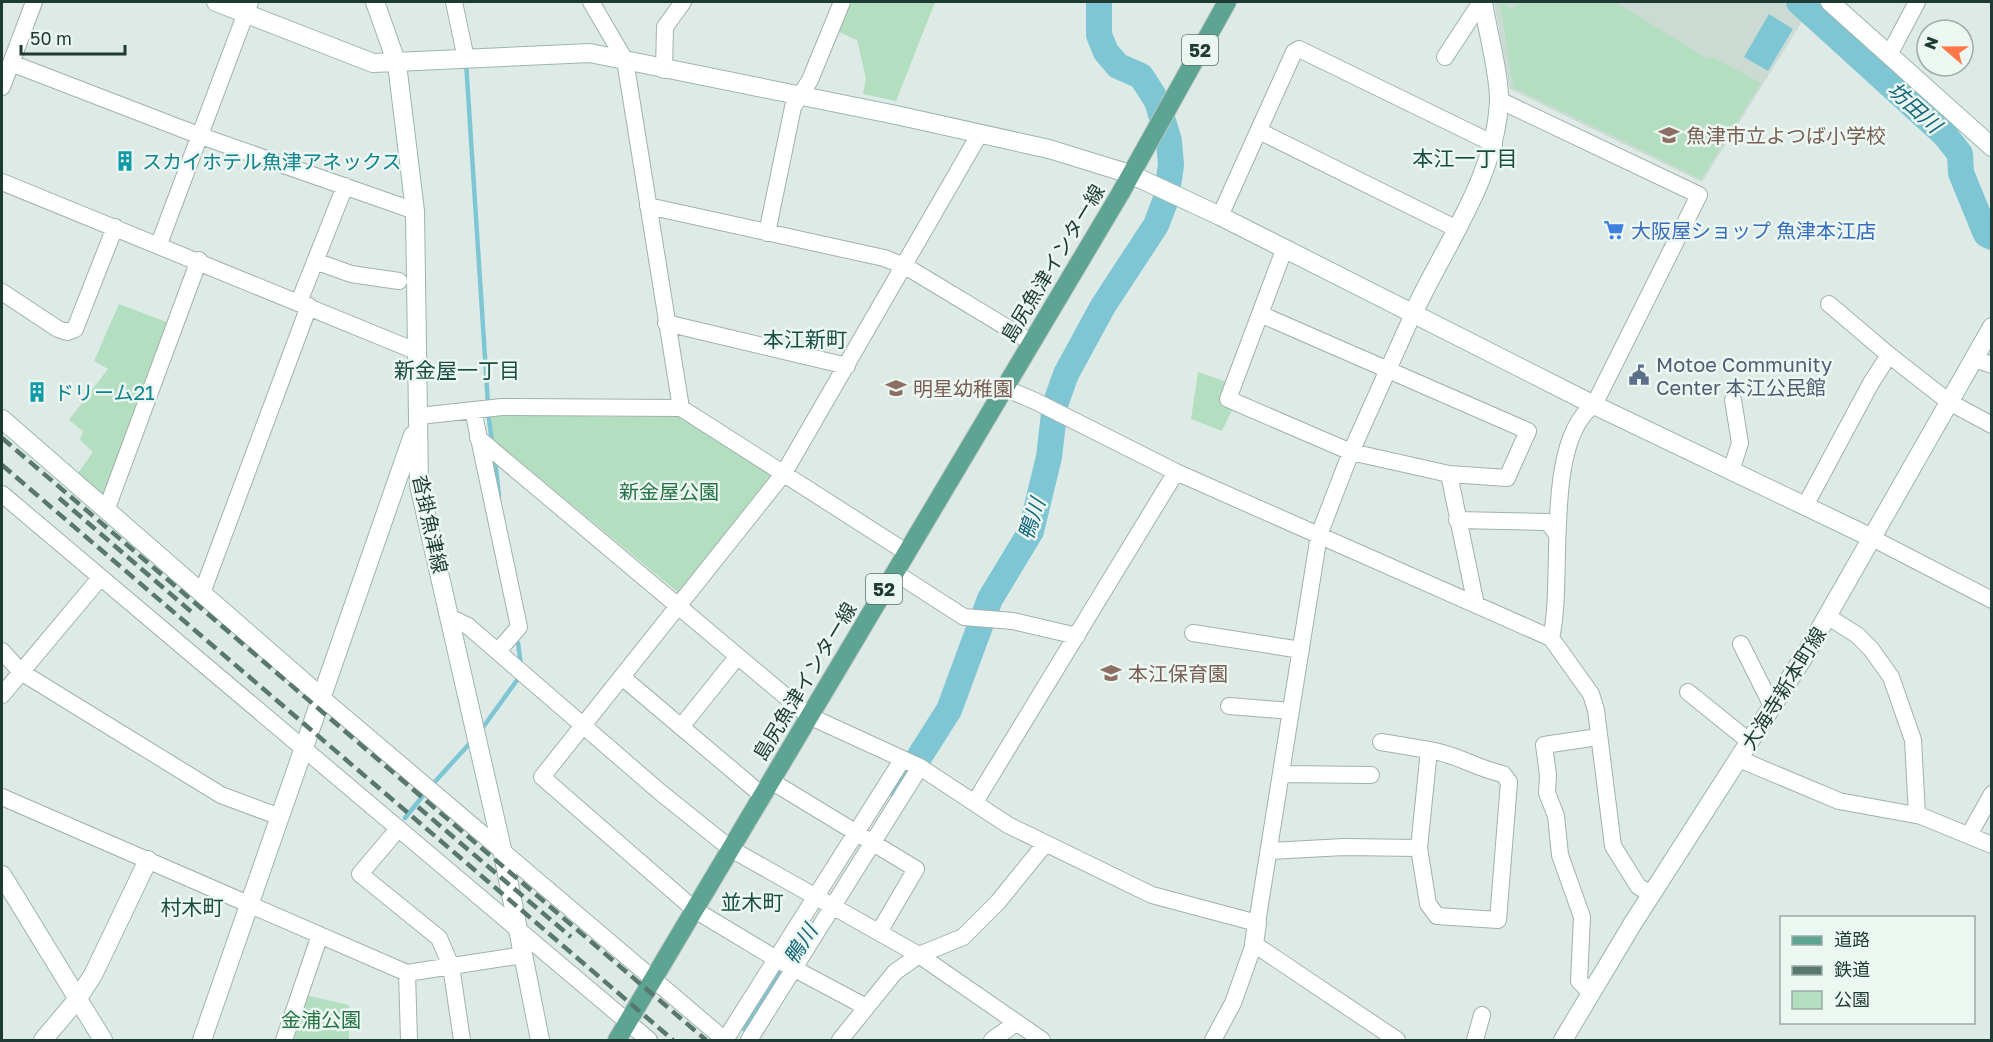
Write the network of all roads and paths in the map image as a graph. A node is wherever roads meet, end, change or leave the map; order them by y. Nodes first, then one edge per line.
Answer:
1 (34, 2) edge
2 (216, 2) edge
3 (375, 2) edge
4 (591, 2) edge
5 (683, 2) edge
6 (842, 2) edge
7 (1227, 2) edge
8 (1482, 2) edge
9 (1830, 2) edge
10 (1917, 2) edge
11 (458, 3) edge
12 (248, 7) edge
13 (1889, 55) junction
14 (1445, 57) dead end
15 (466, 59) junction
16 (625, 60) junction
17 (11, 63) junction
18 (397, 64) junction
19 (664, 70) junction
20 (2, 87) edge
21 (801, 96) junction
22 (1499, 100) junction
23 (1259, 131) junction
24 (198, 135) junction
25 (979, 135) junction
26 (1494, 144) junction
27 (1992, 147) edge
28 (1130, 174) junction
29 (2, 182) edge
30 (345, 186) junction
31 (648, 206) junction
32 (415, 211) junction
33 (1220, 216) junction
34 (115, 227) junction
35 (1455, 228) junction
36 (767, 233) junction
37 (159, 244) junction
38 (1284, 250) junction
39 (199, 260) junction
40 (315, 261) junction
41 (905, 266) junction
42 (399, 281) dead end
43 (2, 292) edge
44 (304, 304) junction
45 (1829, 304) dead end
46 (1260, 314) junction
47 (1413, 314) junction
48 (666, 323) junction
49 (1992, 327) edge
50 (1031, 342) junction
51 (418, 352) junction
52 (1889, 355) junction
53 (1974, 358) junction
54 (1992, 365) edge
55 (847, 366) junction
56 (1388, 369) junction
57 (1004, 388) junction
58 (1732, 400) dead end
59 (1949, 402) junction
60 (1594, 405) junction
61 (681, 408) junction
62 (472, 410) junction
63 (419, 416) junction
64 (2, 419) edge
65 (1992, 425) edge
66 (478, 438) junction
67 (1352, 452) junction
68 (1731, 471) junction
69 (1176, 472) junction
70 (784, 473) junction
71 (1449, 474) junction
72 (2, 494) edge
73 (1805, 506) junction
74 (107, 508) junction
75 (1457, 520) junction
76 (1556, 533) junction
77 (1319, 535) junction
78 (1872, 538) junction
79 (906, 552) junction
80 (894, 572) junction
81 (100, 578) junction
82 (202, 593) junction
83 (1992, 600) edge
84 (1476, 604) junction
85 (680, 606) junction
86 (1827, 616) junction
87 (451, 618) junction
88 (1193, 633) dead end
89 (1077, 636) junction
90 (1551, 638) junction
91 (1741, 644) dead end
92 (1301, 650) junction
93 (2, 651) edge
94 (498, 651) junction
95 (737, 657) junction
96 (21, 672) junction
97 (622, 677) junction
98 (1688, 692) dead end
99 (2, 695) edge
100 (320, 696) junction
101 (1229, 706) dead end
102 (1772, 706) junction
103 (1291, 711) junction
104 (809, 716) junction
105 (584, 725) junction
106 (681, 727) junction
107 (1598, 737) junction
108 (1381, 742) dead end
109 (1750, 742) junction
110 (303, 750) junction
111 (1429, 750) junction
112 (1739, 759) junction
113 (902, 760) junction
114 (920, 767) junction
115 (1281, 774) junction
116 (1371, 775) dead end
117 (767, 788) junction
118 (1992, 794) edge
119 (2, 797) edge
120 (975, 802) junction
121 (1917, 815) junction
122 (280, 817) junction
123 (398, 829) junction
124 (856, 833) junction
125 (1969, 835) junction
126 (873, 843) junction
127 (1045, 844) junction
128 (1992, 846) edge
129 (1419, 848) junction
130 (502, 849) junction
131 (731, 849) junction
132 (1269, 851) junction
133 (148, 860) junction
134 (2, 875) edge
135 (1651, 895) junction
136 (816, 897) junction
137 (251, 904) junction
138 (833, 908) junction
139 (695, 910) junction
140 (1257, 923) junction
141 (519, 928) junction
142 (879, 932) junction
143 (320, 935) junction
144 (1254, 944) junction
145 (523, 955) junction
146 (919, 955) junction
147 (787, 965) junction
148 (451, 966) junction
149 (407, 973) junction
150 (653, 981) junction
151 (1590, 993) junction
152 (76, 1001) junction
153 (866, 1007) junction
154 (1482, 1014) dead end
155 (627, 1022) junction
156 (1016, 1023) junction
157 (725, 1040) edge
158 (1214, 1040) edge
159 (1393, 1040) edge
160 (44, 1041) edge
161 (103, 1041) edge
162 (202, 1041) edge
163 (284, 1041) edge
164 (409, 1041) edge
165 (462, 1041) edge
166 (540, 1041) edge
167 (617, 1041) edge
168 (649, 1041) edge
169 (749, 1041) edge
170 (840, 1041) edge
171 (992, 1041) edge
172 (1042, 1041) edge
173 (1475, 1041) edge
174 (1563, 1041) edge

1 - 17 street
2 - 12 street
3 - 18 street, 沓掛魚津線
4 - 16 street
5 - 19 street
6 - 21 street
7 - 28 main road, 島尻魚津インター線 / 52
8 - 14 street
8 - 22 street
9 - 13 street
10 - 13 street
11 - 15 street
12 - 18 street
12 - 24 street
13 - 27 street
15 - 16 street
15 - 18 street
16 - 19 street
16 - 31 street
17 - 20 street
17 - 24 street
18 - 32 street, 沓掛魚津線
19 - 21 street
21 - 25 street
21 - 36 street
22 - 26 street
22 - 60 street
23 - 26 street
23 - 33 street
23 - 35 street
24 - 30 street
24 - 37 street
25 - 28 street
25 - 41 street
26 - 35 street
28 - 33 street
28 - 50 main road, 島尻魚津インター線 / 52
29 - 34 street
30 - 32 street
30 - 40 street
31 - 36 street
31 - 48 street
32 - 51 street, 沓掛魚津線
33 - 38 street
34 - 37 street
34 - 43 street
35 - 47 street
36 - 41 street
37 - 39 street
38 - 46 street
38 - 47 street
39 - 44 street
39 - 74 street
40 - 42 street
40 - 44 street
41 - 50 street
41 - 55 street
44 - 51 street
44 - 82 street
45 - 52 street
46 - 56 street
46 - 67 street
47 - 56 street
47 - 60 street
48 - 55 street
48 - 61 street
49 - 53 street, 大海寺新本町線
50 - 57 main road, 島尻魚津インター線 / 52
51 - 63 street, 沓掛魚津線
52 - 59 street
52 - 73 street
53 - 54 street
53 - 59 street, 大海寺新本町線
55 - 70 street
56 - 67 street
56 - 71 street
57 - 69 street
57 - 79 main road, 島尻魚津インター線 / 52
58 - 68 street
59 - 65 street
59 - 78 street, 大海寺新本町線
60 - 68 street
60 - 76 street
61 - 62 street
61 - 70 street
62 - 63 street
62 - 66 street
63 - 87 street, 沓掛魚津線
63 - 100 street
64 - 74 street
66 - 85 street
66 - 94 street
67 - 71 street
67 - 77 street
68 - 73 street
69 - 77 street
69 - 89 street
70 - 79 street
70 - 85 street
71 - 75 street
72 - 81 street
73 - 78 street
74 - 82 street
75 - 76 street
75 - 84 street
76 - 90 street
77 - 84 street
77 - 92 street
78 - 83 street
78 - 86 street, 大海寺新本町線
79 - 80 main road, 島尻魚津インター線 / 52
80 - 89 street
80 - 104 main road, 島尻魚津インター線 / 52
81 - 96 street
81 - 110 street
82 - 100 street
84 - 90 street
85 - 95 street
85 - 97 street
86 - 102 street, 大海寺新本町線
86 - 121 street
87 - 94 street
87 - 130 street, 沓掛魚津線
88 - 92 street
89 - 120 street
90 - 107 street
91 - 102 street
92 - 103 street
93 - 96 street
94 - 105 street
95 - 104 street
95 - 106 street
96 - 99 street
96 - 122 street
97 - 105 street
97 - 106 street
98 - 109 street
100 - 110 street
100 - 130 street
101 - 103 street
102 - 109 street, 大海寺新本町線
103 - 115 street
104 - 113 street
104 - 117 main road, 島尻魚津インター線 / 52
105 - 131 street
105 - 139 street
106 - 117 street
107 - 135 street
107 - 151 street
108 - 111 street
109 - 112 street, 大海寺新本町線
110 - 122 street
110 - 123 street
111 - 129 street
111 - 129 street
112 - 121 street
112 - 135 street, 大海寺新本町線
113 - 114 street
113 - 124 street
114 - 120 street
114 - 126 street
115 - 116 street
115 - 132 street
117 - 124 street
117 - 131 main road, 島尻魚津インター線 / 52
118 - 125 street
119 - 133 street
120 - 127 street
121 - 125 street
122 - 137 street
123 - 141 street
123 - 148 street
124 - 126 street
124 - 136 street
125 - 128 street
126 - 138 street
126 - 142 street
127 - 140 street
127 - 146 street
129 - 132 street
130 - 141 street, 沓掛魚津線
130 - 150 street
131 - 136 street
131 - 139 main road, 島尻魚津インター線 / 52
132 - 140 street
133 - 137 street
133 - 152 street
134 - 152 street
135 - 151 street, 大海寺新本町線
136 - 138 street
136 - 147 street
137 - 143 street
137 - 162 street
138 - 142 street
138 - 147 street
139 - 147 street
139 - 150 main road, 島尻魚津インター線 / 52
140 - 144 street
141 - 145 street, 沓掛魚津線
141 - 155 street
142 - 146 street
143 - 149 street
143 - 163 street
144 - 158 street
144 - 159 street
145 - 148 street
145 - 166 street, 沓掛魚津線
146 - 153 street
146 - 156 street
147 - 153 street
147 - 157 street
147 - 169 street
148 - 149 street
148 - 165 street
149 - 164 street
150 - 155 main road, 島尻魚津インター線 / 52
150 - 157 street
151 - 174 street, 大海寺新本町線
152 - 160 street
152 - 161 street
153 - 170 street
154 - 173 street
155 - 167 main road, 島尻魚津インター線 / 52
155 - 168 street
156 - 171 street
156 - 172 street

